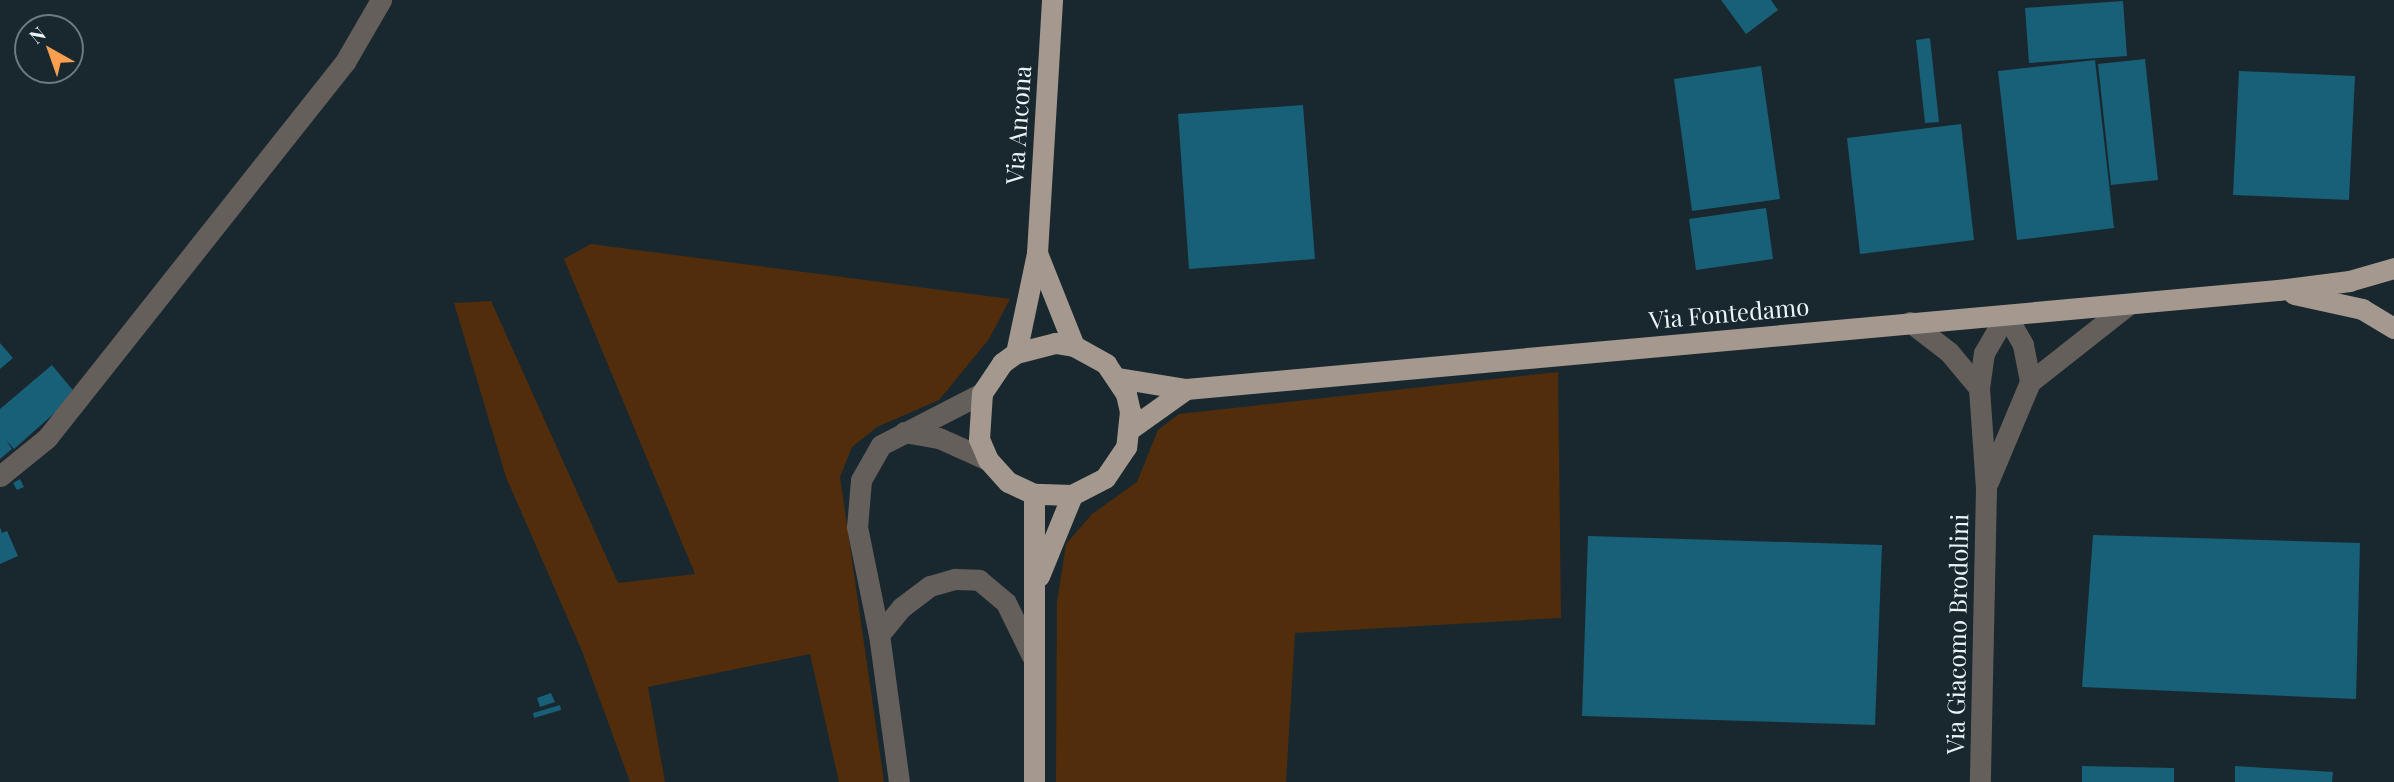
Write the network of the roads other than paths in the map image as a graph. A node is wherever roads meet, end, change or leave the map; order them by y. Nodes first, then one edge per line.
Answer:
1 (381, 0) edge
2 (1052, 0) edge
3 (1037, 253) junction
4 (2394, 268) edge
5 (2278, 290) junction
6 (2129, 304) junction
7 (2006, 314) junction
8 (1910, 322) junction
9 (2394, 328) edge
10 (1074, 346) junction
11 (1016, 353) junction
12 (1118, 378) junction
13 (2030, 382) junction
14 (1979, 387) junction
15 (1186, 389) junction
16 (982, 393) junction
17 (1130, 429) junction
18 (904, 432) junction
19 (988, 460) junction
20 (0, 476) edge
21 (1986, 488) junction
22 (1034, 494) junction
23 (1072, 495) junction
24 (1034, 587) junction
25 (879, 635) junction
26 (1032, 656) junction
27 (898, 782) edge
28 (1034, 782) edge
29 (1980, 782) edge

1 - 20 street
2 - 3 main road, Via Ancona
3 - 10 main road, Via Ancona
3 - 11 main road, Via Ancona
4 - 5 main road, Via Fontedamo
5 - 6 main road, Via Fontedamo
5 - 9 main road, Via Fontedamo
6 - 7 main road, Via Fontedamo
6 - 13 street, Via Giacomo Brodolini
7 - 8 main road, Via Fontedamo
7 - 13 street
7 - 14 street, Via Giacomo Brodolini
8 - 14 street
8 - 15 main road, Via Fontedamo
10 - 11 main road
10 - 12 main road
11 - 16 main road
12 - 15 main road, Via Fontedamo
12 - 17 main road
13 - 21 street, Via Giacomo Brodolini
14 - 21 street, Via Giacomo Brodolini
15 - 17 main road
16 - 18 street
16 - 19 main road
17 - 23 main road
18 - 19 street
18 - 25 street
19 - 22 main road
21 - 29 street, Via Giacomo Brodolini
22 - 23 main road
22 - 24 main road
23 - 24 main road
24 - 26 main road
25 - 26 street
25 - 27 street
26 - 28 main road

